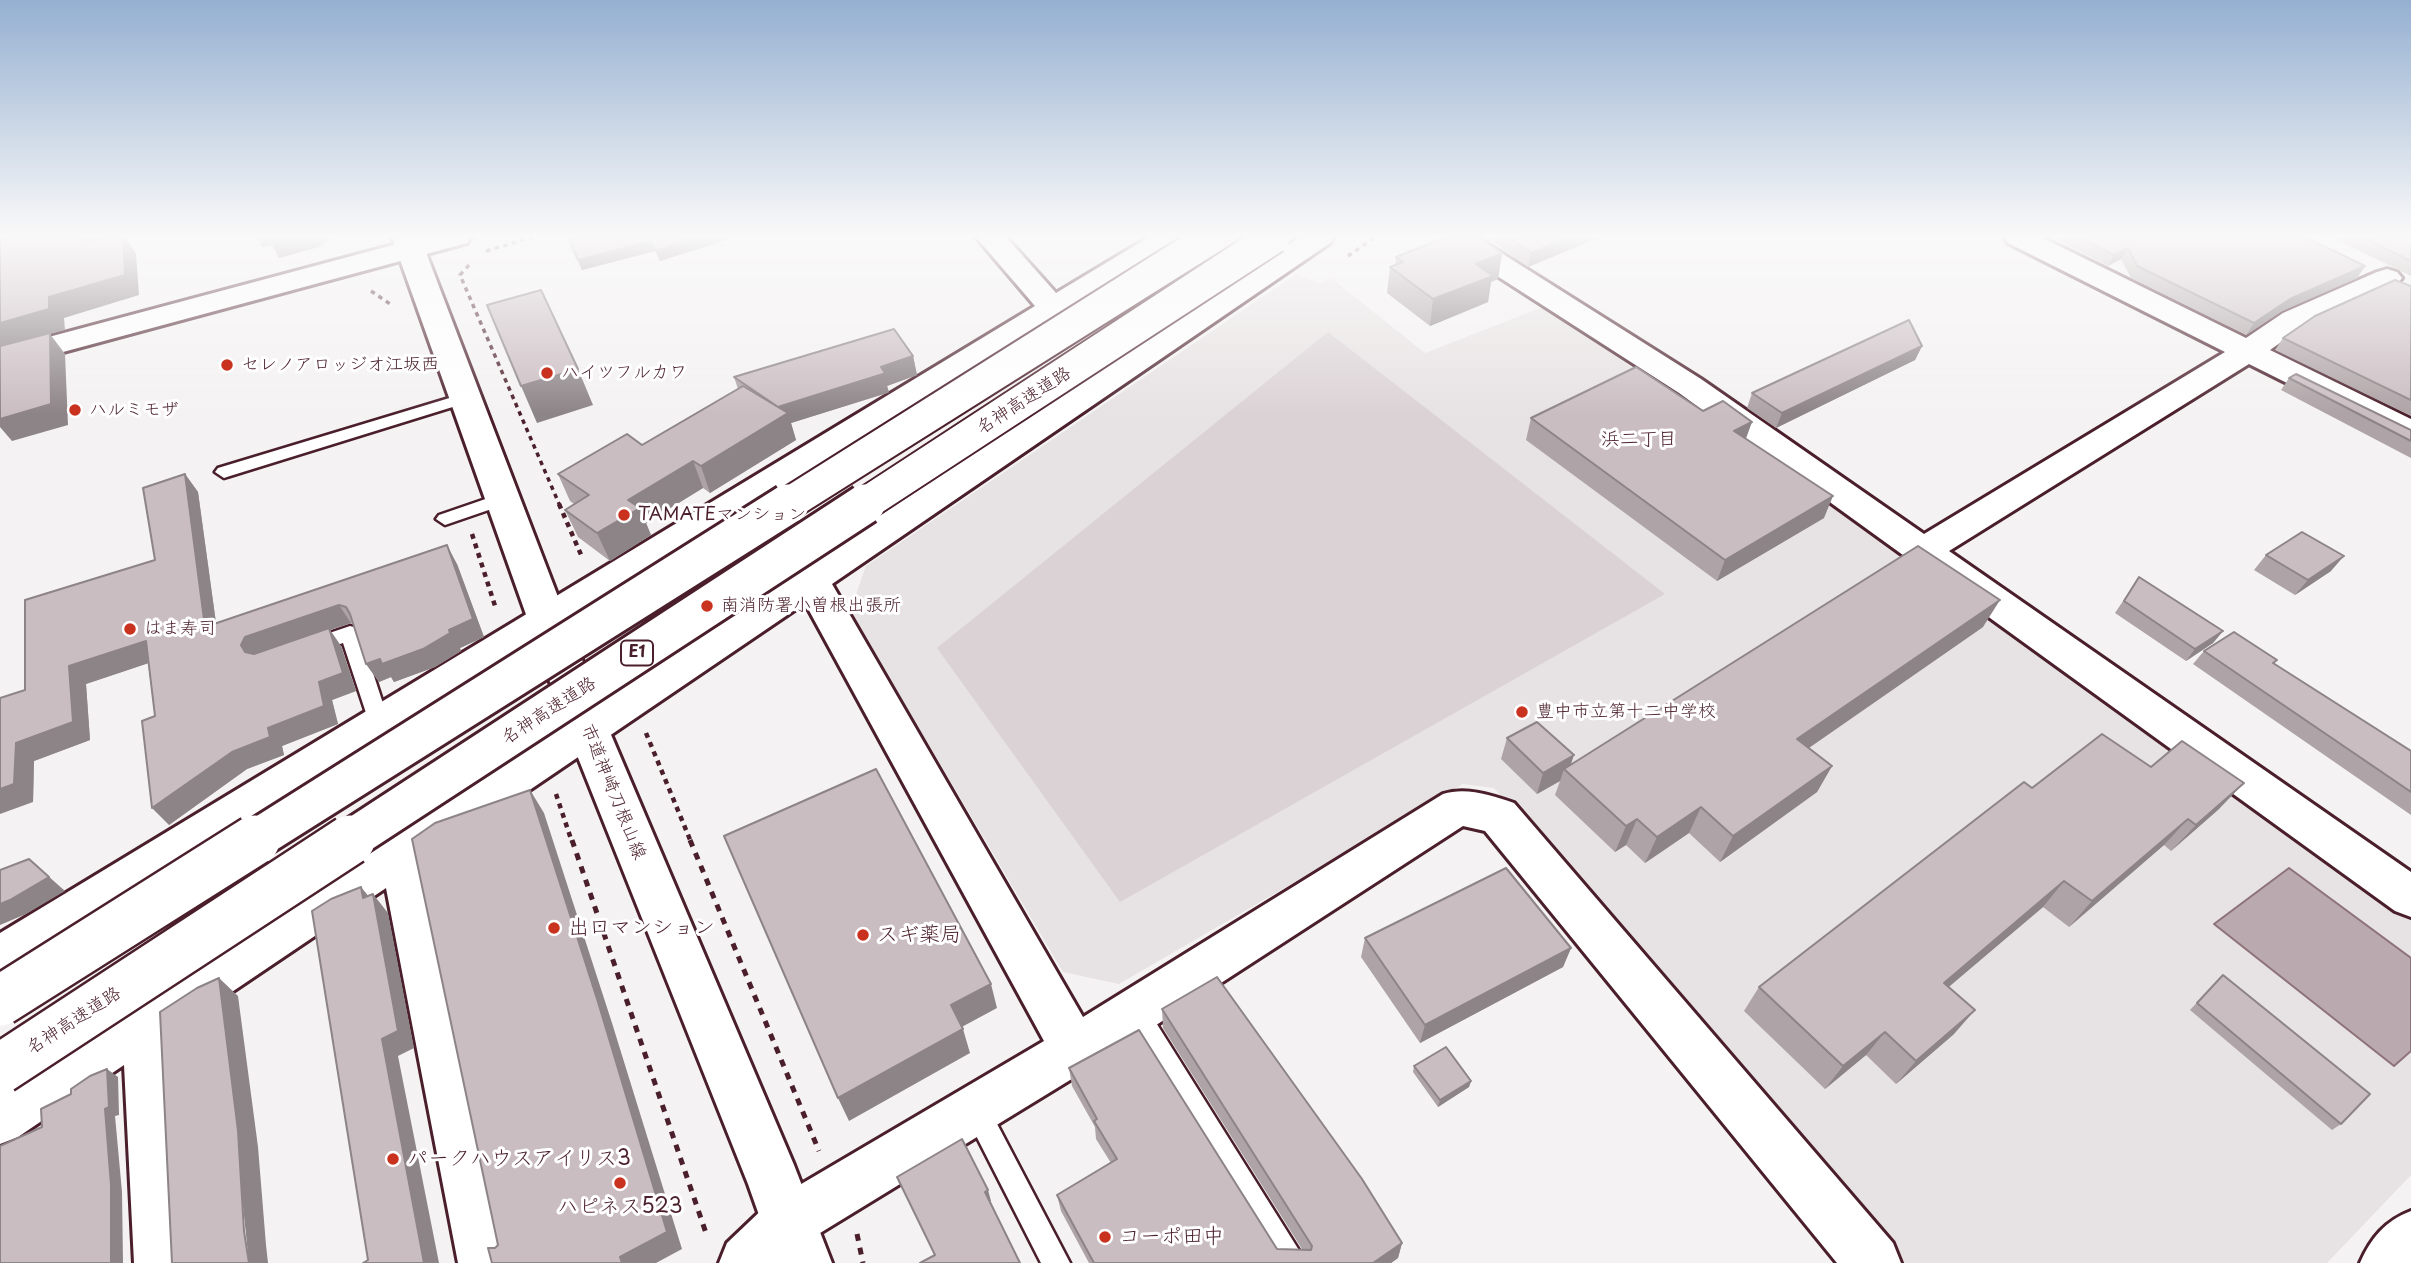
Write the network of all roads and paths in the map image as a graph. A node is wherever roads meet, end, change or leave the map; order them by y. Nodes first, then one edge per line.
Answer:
1 (224, 296) edge
2 (428, 296) edge
3 (1042, 296) edge
4 (1073, 296) edge
5 (1118, 296) edge
6 (1184, 296) edge
7 (1232, 296) edge
8 (1549, 296) edge
9 (2137, 296) edge
10 (2363, 296) edge
11 (1053, 308) junction
12 (2248, 351) junction
13 (0, 360) edge
14 (466, 398) junction
15 (2411, 432) edge
16 (224, 472) dead end
17 (503, 499) junction
18 (445, 519) dead end
19 (1924, 550) junction
20 (810, 579) junction
21 (548, 617) junction
22 (291, 654) edge
23 (379, 722) junction
24 (588, 730) junction
25 (401, 852) junction
26 (2411, 897) edge
27 (0, 958) edge
28 (0, 1001) edge
29 (1134, 1010) junction
30 (146, 1023) junction
31 (1075, 1049) junction
32 (0, 1069) edge
33 (975, 1109) junction
34 (0, 1119) edge
35 (856, 1230) dead end
36 (2411, 1238) edge
37 (796, 1242) edge
38 (162, 1263) edge
39 (486, 1263) edge
40 (747, 1263) edge
41 (863, 1263) edge
42 (1056, 1263) edge
43 (1293, 1263) edge
44 (1873, 1263) edge
45 (2388, 1263) edge

1 - 13 main road
2 - 14 main road, 市道神崎刀根山線
3 - 11 main road
4 - 11 main road
5 - 28 main road, E1, bridge
6 - 32 main road, 名神高速道路 / E1, bridge
7 - 20 main road
8 - 19 main road
9 - 12 main road
10 - 12 main road
11 - 21 main road
12 - 15 main road
12 - 19 main road
14 - 16 lane
14 - 17 main road, 市道神崎刀根山線
17 - 18 lane
17 - 21 main road, 市道神崎刀根山線
19 - 26 main road
20 - 24 main road
20 - 31 main road
21 - 23 main road
21 - 24 main road, 市道神崎刀根山線
22 - 23 lane
23 - 27 main road
24 - 25 main road
24 - 37 main road, 市道神崎刀根山線
25 - 30 main road
25 - 39 main road
29 - 31 main road
29 - 43 lane
29 - 44 main road
30 - 34 main road
30 - 38 main road
31 - 33 main road
33 - 37 main road
33 - 42 lane
35 - 41 path
36 - 45 main road
37 - 40 main road

